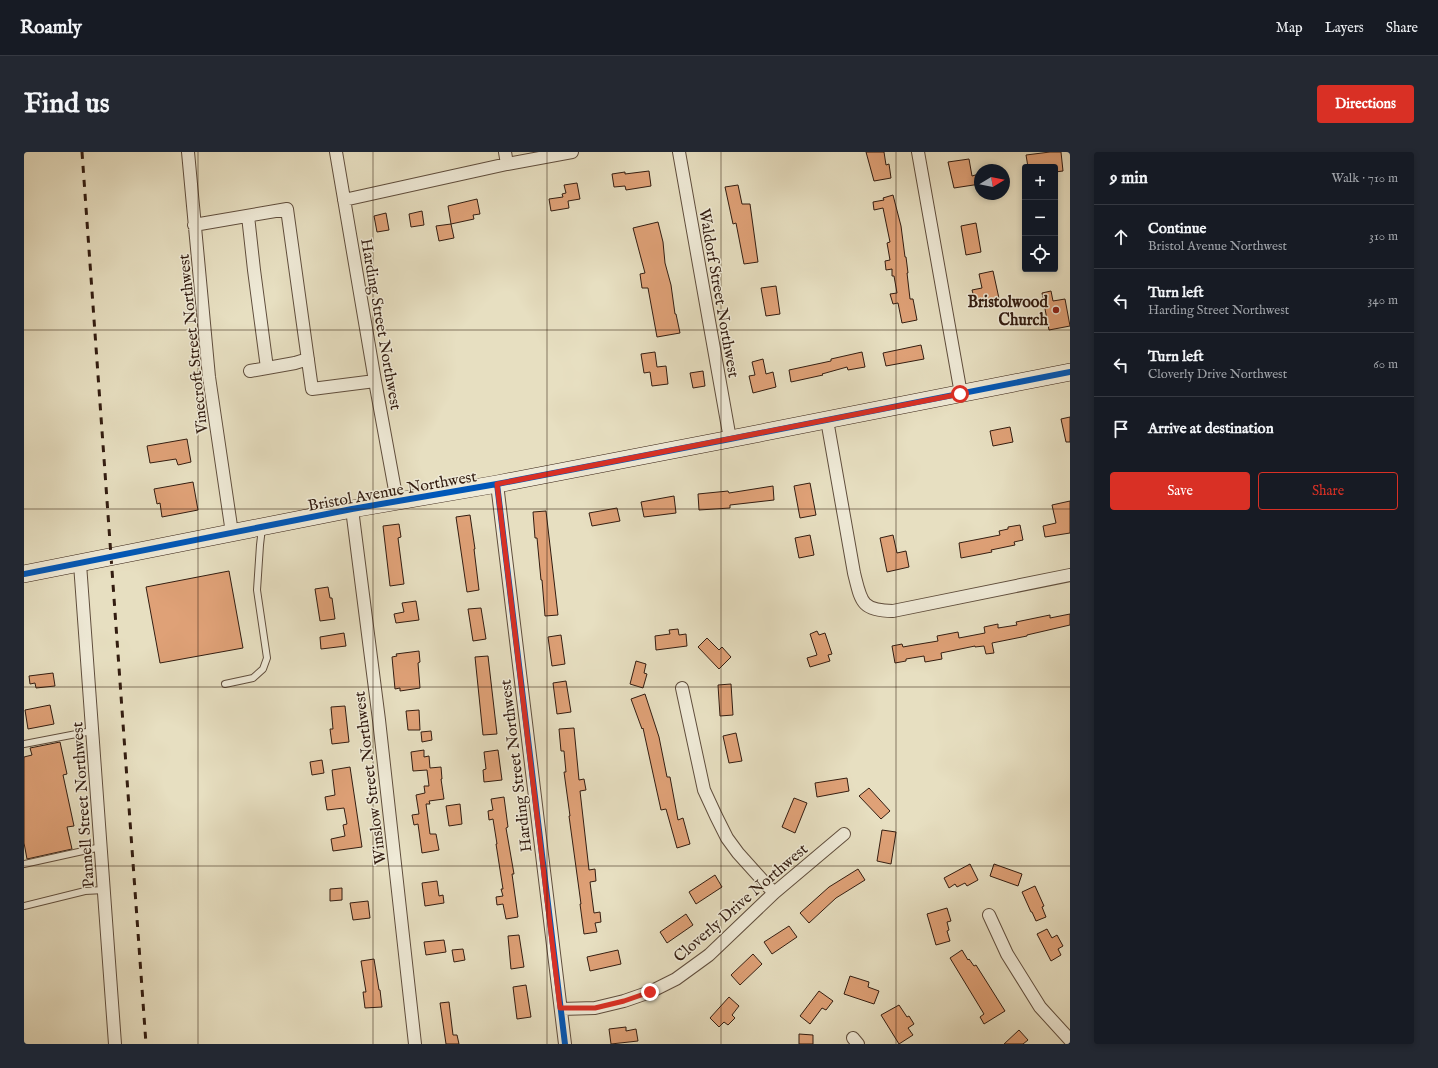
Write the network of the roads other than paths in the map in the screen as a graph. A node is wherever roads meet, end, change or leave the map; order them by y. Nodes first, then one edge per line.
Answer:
1 (188, 152) edge
2 (336, 152) edge
3 (505, 152) edge
4 (572, 152) edge
5 (679, 152) edge
6 (918, 152) edge
7 (508, 164) junction
8 (344, 200) junction
9 (248, 216) junction
10 (194, 225) junction
11 (308, 359) junction
12 (267, 368) junction
13 (250, 371) dead end
14 (1070, 372) edge
15 (375, 382) junction
16 (960, 394) junction
17 (827, 420) junction
18 (730, 439) junction
19 (497, 484) junction
20 (398, 501) junction
21 (352, 510) junction
22 (263, 527) junction
23 (232, 533) junction
24 (80, 564) junction
25 (24, 574) edge
26 (1070, 575) edge
27 (225, 684) dead end
28 (682, 688) dead end
29 (92, 731) junction
30 (24, 744) edge
31 (844, 834) dead end
32 (101, 847) junction
33 (24, 864) edge
34 (104, 890) junction
35 (774, 893) junction
36 (24, 906) edge
37 (989, 916) dead end
38 (560, 1008) junction
39 (1070, 1040) edge
40 (115, 1044) edge
41 (415, 1044) edge
42 (565, 1044) edge

1 - 10 street, Vinecroft Street Northwest
2 - 8 street, Harding Street Northwest
3 - 7 street
4 - 7 street
5 - 18 street, Waldorf Street Northwest
6 - 16 street
7 - 8 street
8 - 15 street, Harding Street Northwest
9 - 10 street
9 - 11 street
9 - 12 street
10 - 23 street, Vinecroft Street Northwest
11 - 12 street
11 - 15 street
12 - 13 street
14 - 16 street, Bristol Avenue Northwest
15 - 20 street, Harding Street Northwest
16 - 17 street, Bristol Avenue Northwest
17 - 18 street, Bristol Avenue Northwest
17 - 26 street
18 - 19 street, Bristol Avenue Northwest
19 - 20 street, Bristol Avenue Northwest
19 - 38 street, Harding Street Northwest
20 - 21 street, Bristol Avenue Northwest
21 - 22 street, Bristol Avenue Northwest
21 - 41 street, Winslow Street Northwest
22 - 23 street, Bristol Avenue Northwest
22 - 27 lane
23 - 24 street, Bristol Avenue Northwest
24 - 25 street, Bristol Avenue Northwest
24 - 29 street, Pannell Street Northwest
28 - 35 street
29 - 30 lane
29 - 32 street, Pannell Street Northwest
31 - 35 street, Cloverly Drive Northwest
32 - 33 lane
32 - 34 street, Pannell Street Northwest
34 - 36 lane
34 - 40 street, Pannell Street Northwest
35 - 38 street, Cloverly Drive Northwest
37 - 39 street
38 - 42 street, Harding Street Northwest

